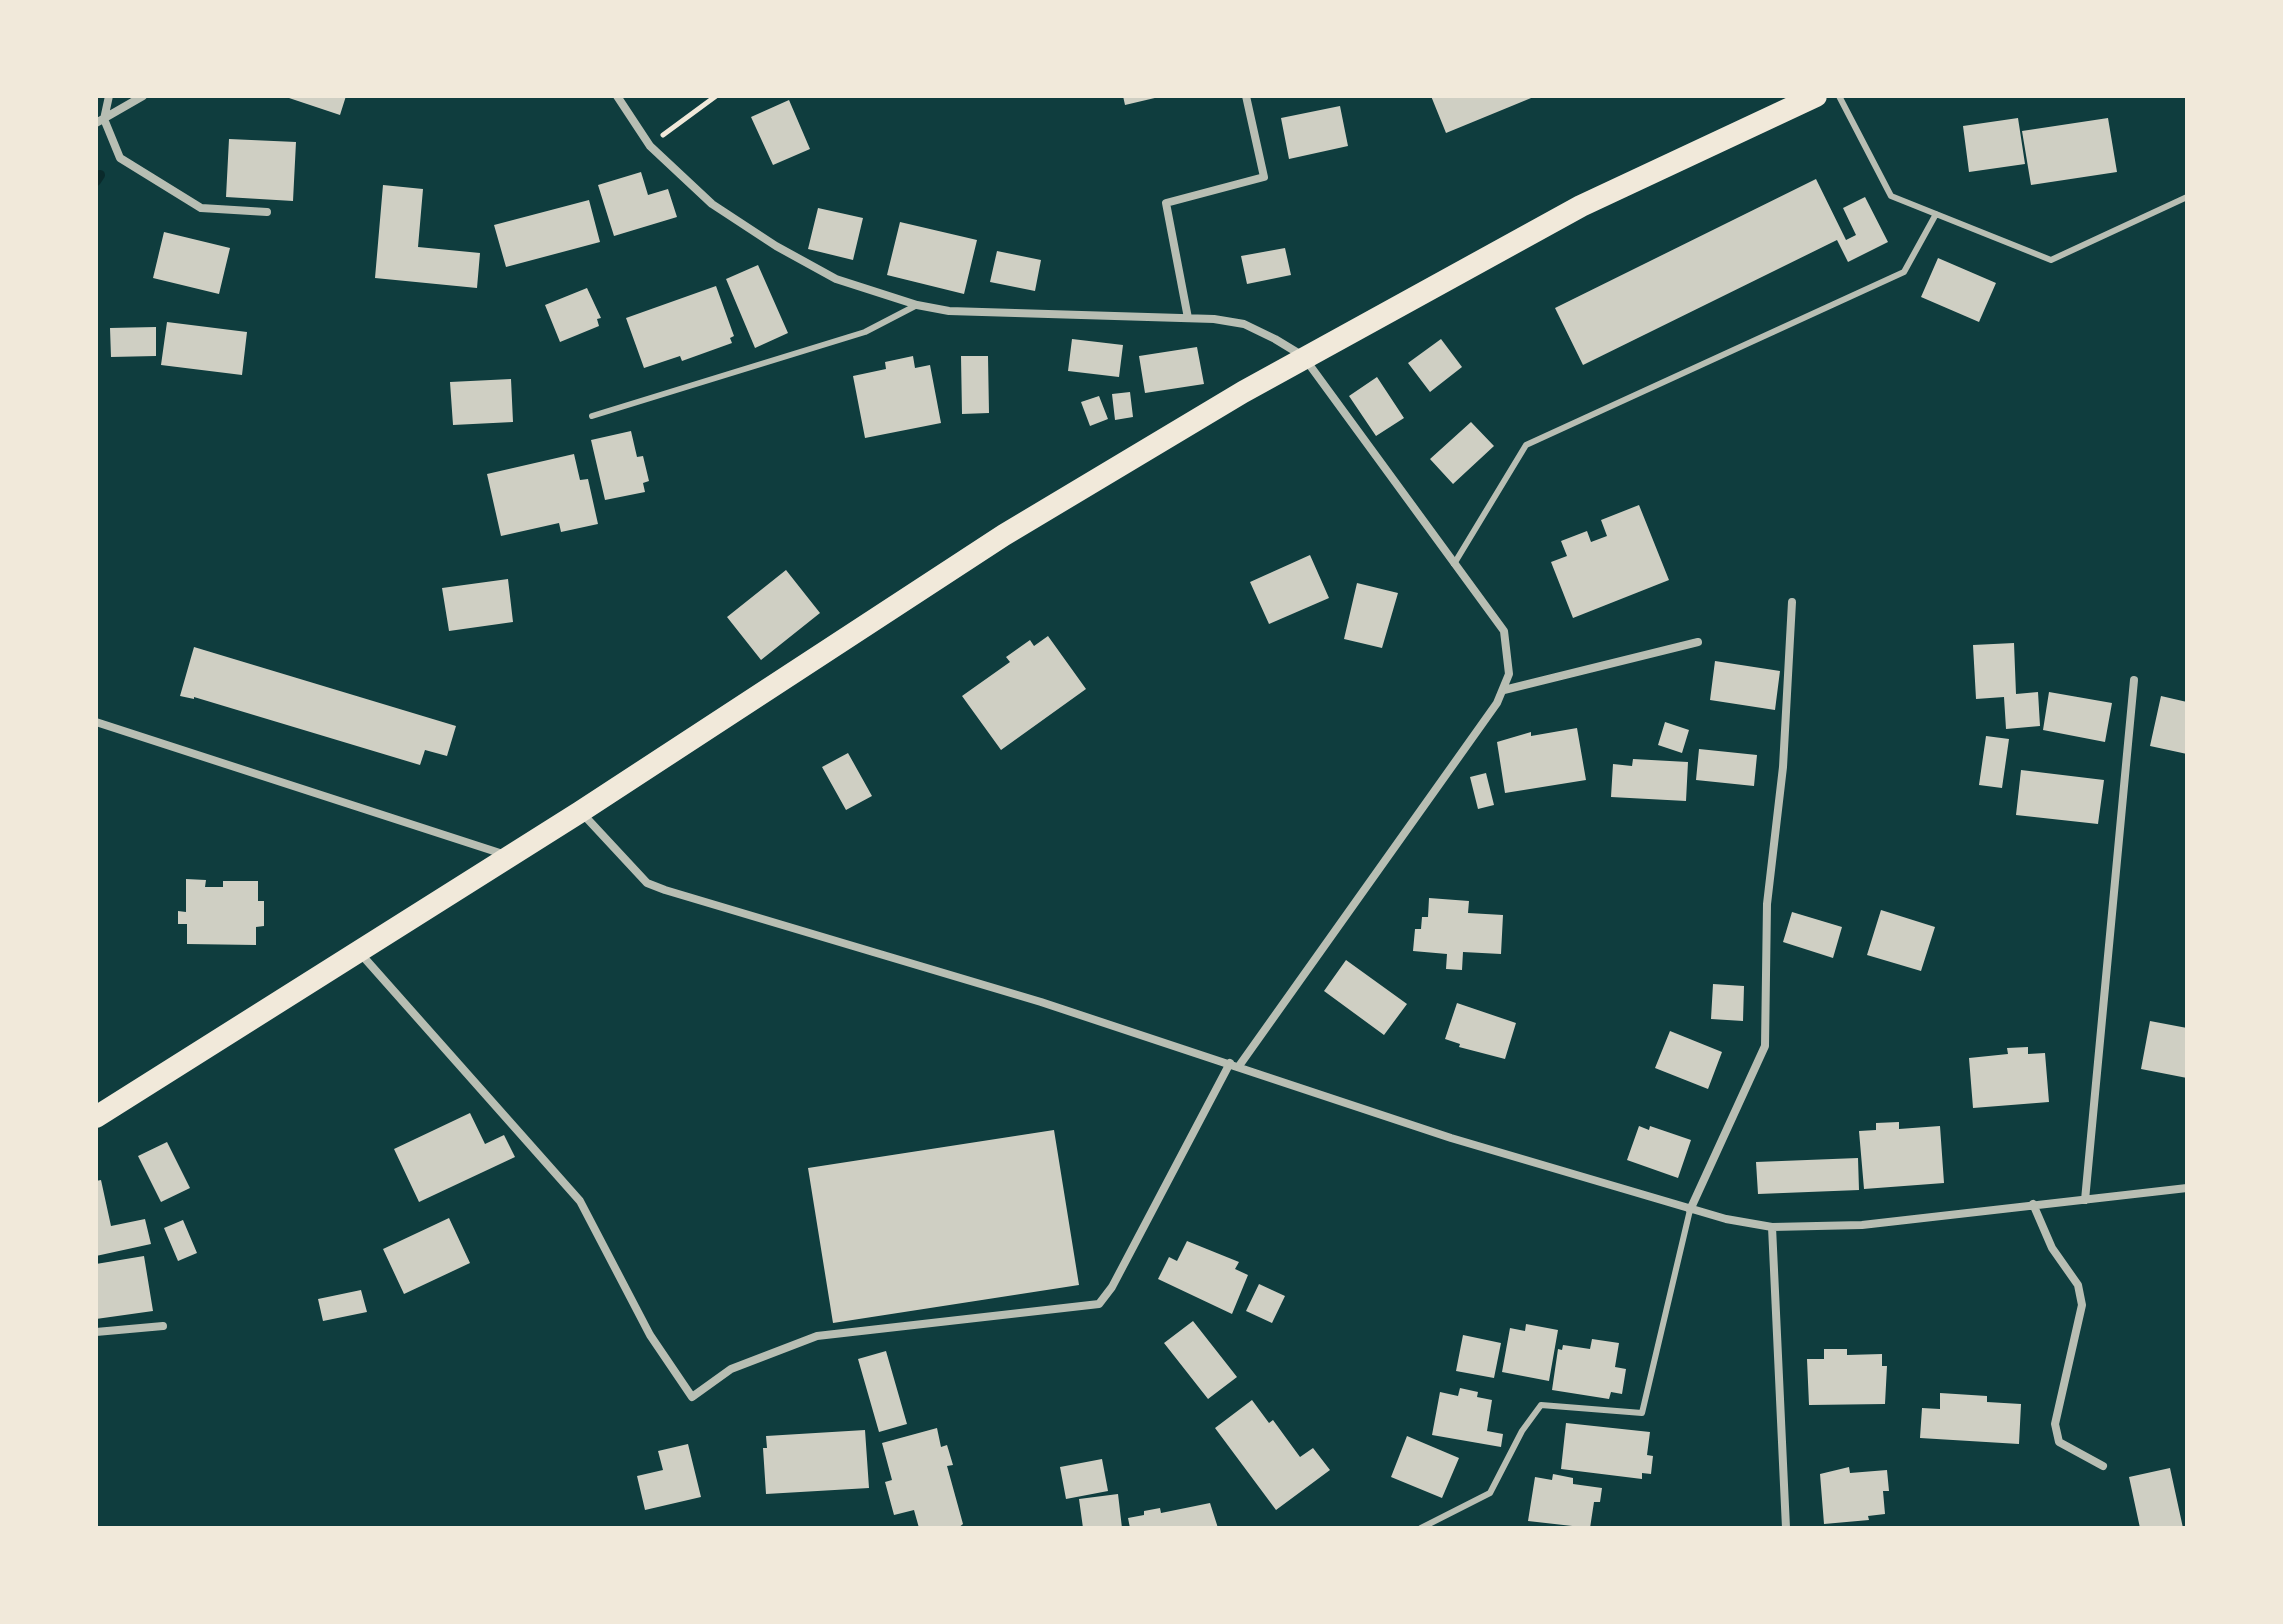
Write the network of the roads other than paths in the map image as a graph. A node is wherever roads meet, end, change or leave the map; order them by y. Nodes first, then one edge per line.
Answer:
1 (109, 96) edge
2 (143, 96) edge
3 (617, 96) edge
4 (1246, 96) edge
5 (1816, 96) edge
6 (1839, 96) edge
7 (100, 121) edge
8 (2187, 197) edge
9 (267, 212) dead end
10 (1936, 214) junction
11 (917, 305) junction
12 (1188, 318) junction
13 (1303, 356) junction
14 (592, 416) dead end
15 (1454, 564) junction
16 (1792, 602) dead end
17 (1698, 642) dead end
18 (2134, 680) dead end
19 (1504, 690) junction
20 (96, 722) edge
21 (580, 812) junction
22 (511, 856) junction
23 (359, 951) junction
24 (1234, 1065) junction
25 (96, 1117) edge
26 (2187, 1188) edge
27 (2085, 1200) junction
28 (2033, 1204) junction
29 (1690, 1210) junction
30 (1772, 1227) junction
31 (163, 1326) dead end
32 (96, 1332) edge
33 (2103, 1466) dead end
34 (1421, 1528) edge
35 (1786, 1528) edge

1 - 7 street
2 - 7 street
3 - 11 street
4 - 12 street
5 - 13 highway
6 - 10 lane
7 - 9 street
8 - 10 lane
10 - 15 lane
11 - 12 street
11 - 14 lane
12 - 13 street
13 - 15 street
13 - 21 highway
15 - 19 street
16 - 29 street
17 - 19 street
18 - 27 street
19 - 24 street
20 - 22 street
21 - 22 highway
21 - 24 street
22 - 23 highway
23 - 24 street
23 - 25 highway
24 - 29 street
26 - 27 street
27 - 28 street
28 - 30 street
28 - 33 street
29 - 30 street
29 - 34 lane
30 - 35 street
31 - 32 street

